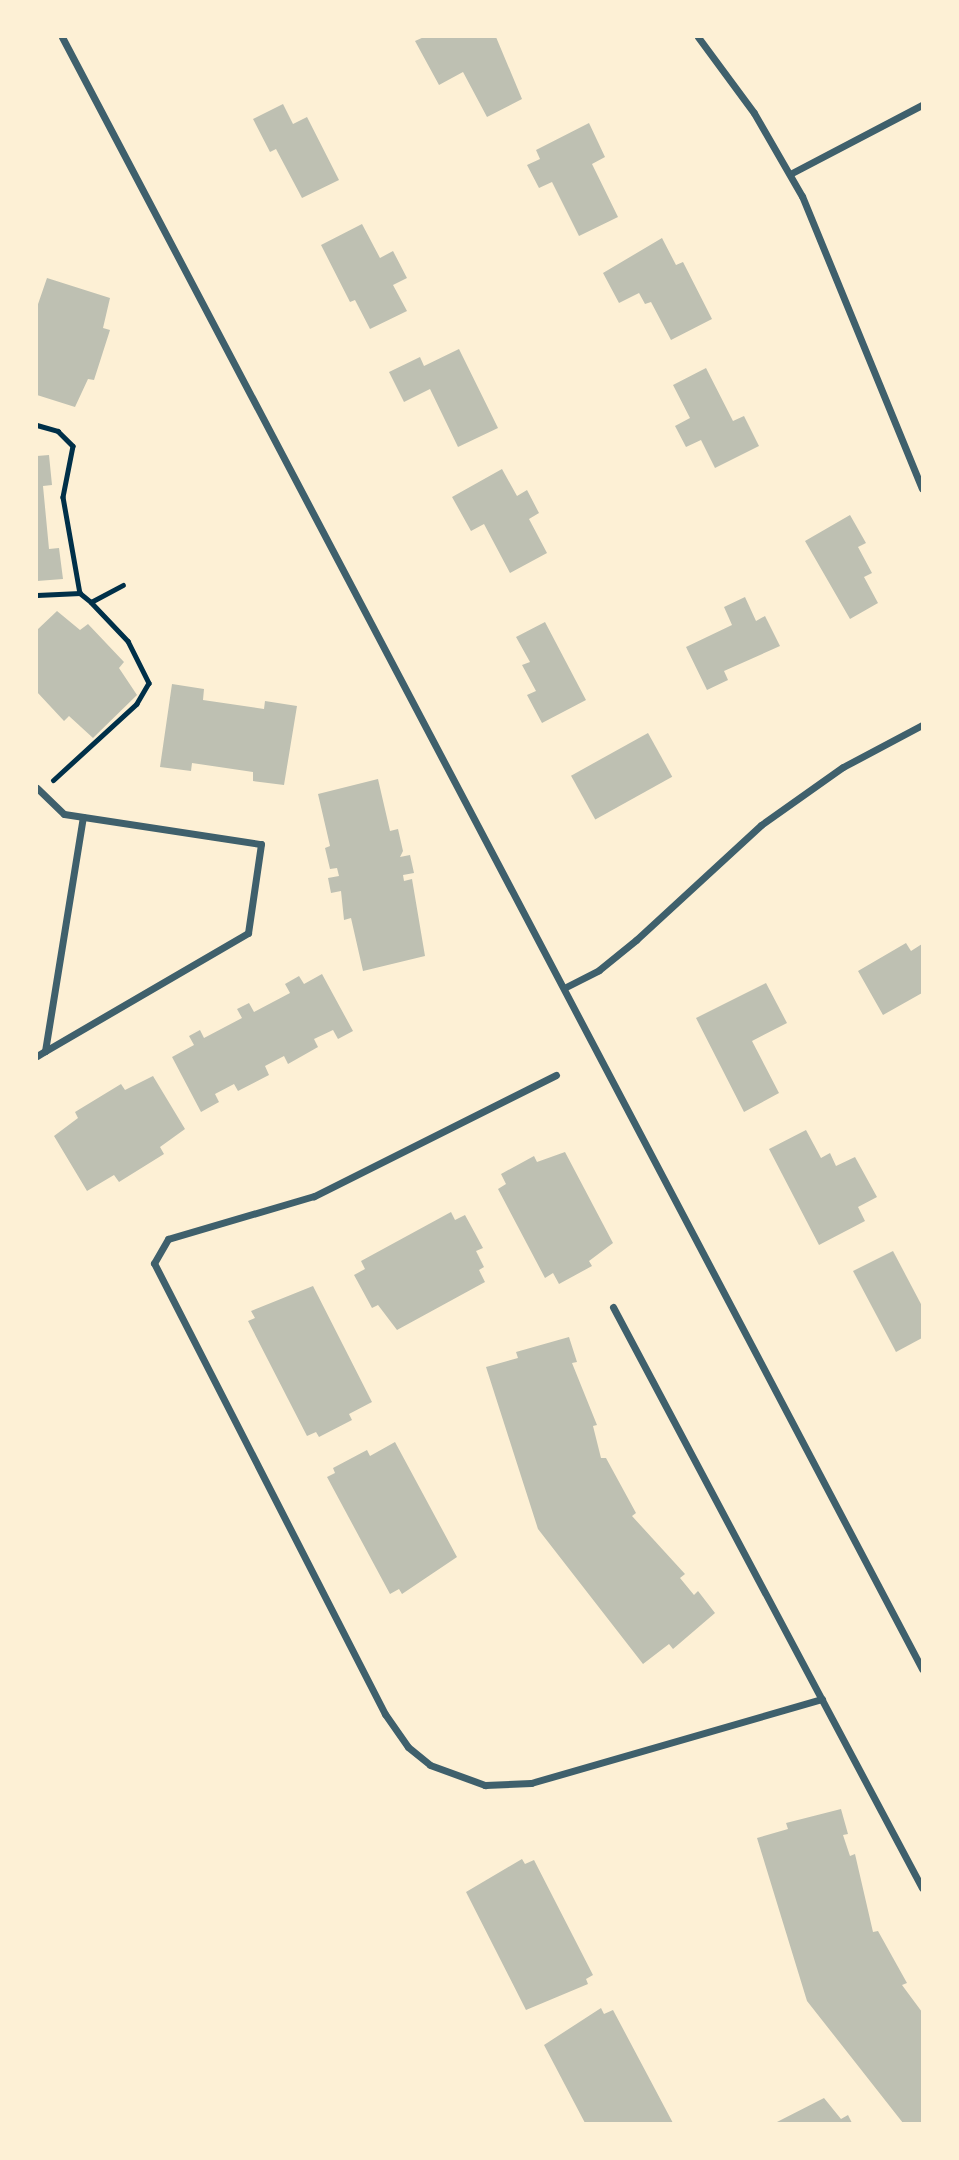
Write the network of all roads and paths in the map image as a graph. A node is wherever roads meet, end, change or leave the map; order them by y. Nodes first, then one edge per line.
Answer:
1 (62, 37) edge
2 (698, 37) edge
3 (922, 105) edge
4 (790, 174) junction
5 (37, 425) edge
6 (922, 488) edge
7 (123, 585) dead end
8 (80, 593) junction
9 (37, 595) edge
10 (92, 601) junction
11 (922, 725) edge
12 (39, 790) edge
13 (83, 817) junction
14 (564, 988) junction
15 (45, 1051) junction
16 (37, 1056) edge
17 (556, 1075) dead end
18 (613, 1307) dead end
19 (922, 1669) edge
20 (822, 1699) junction
21 (922, 1888) edge

1 - 14 street
2 - 4 street
3 - 4 street
4 - 6 street
5 - 8 path
7 - 10 path
8 - 9 path
8 - 10 path
10 - 12 path
11 - 14 street
12 - 13 street
13 - 15 street
13 - 15 street
14 - 19 street
15 - 16 street
17 - 20 street
18 - 20 street
20 - 21 street

